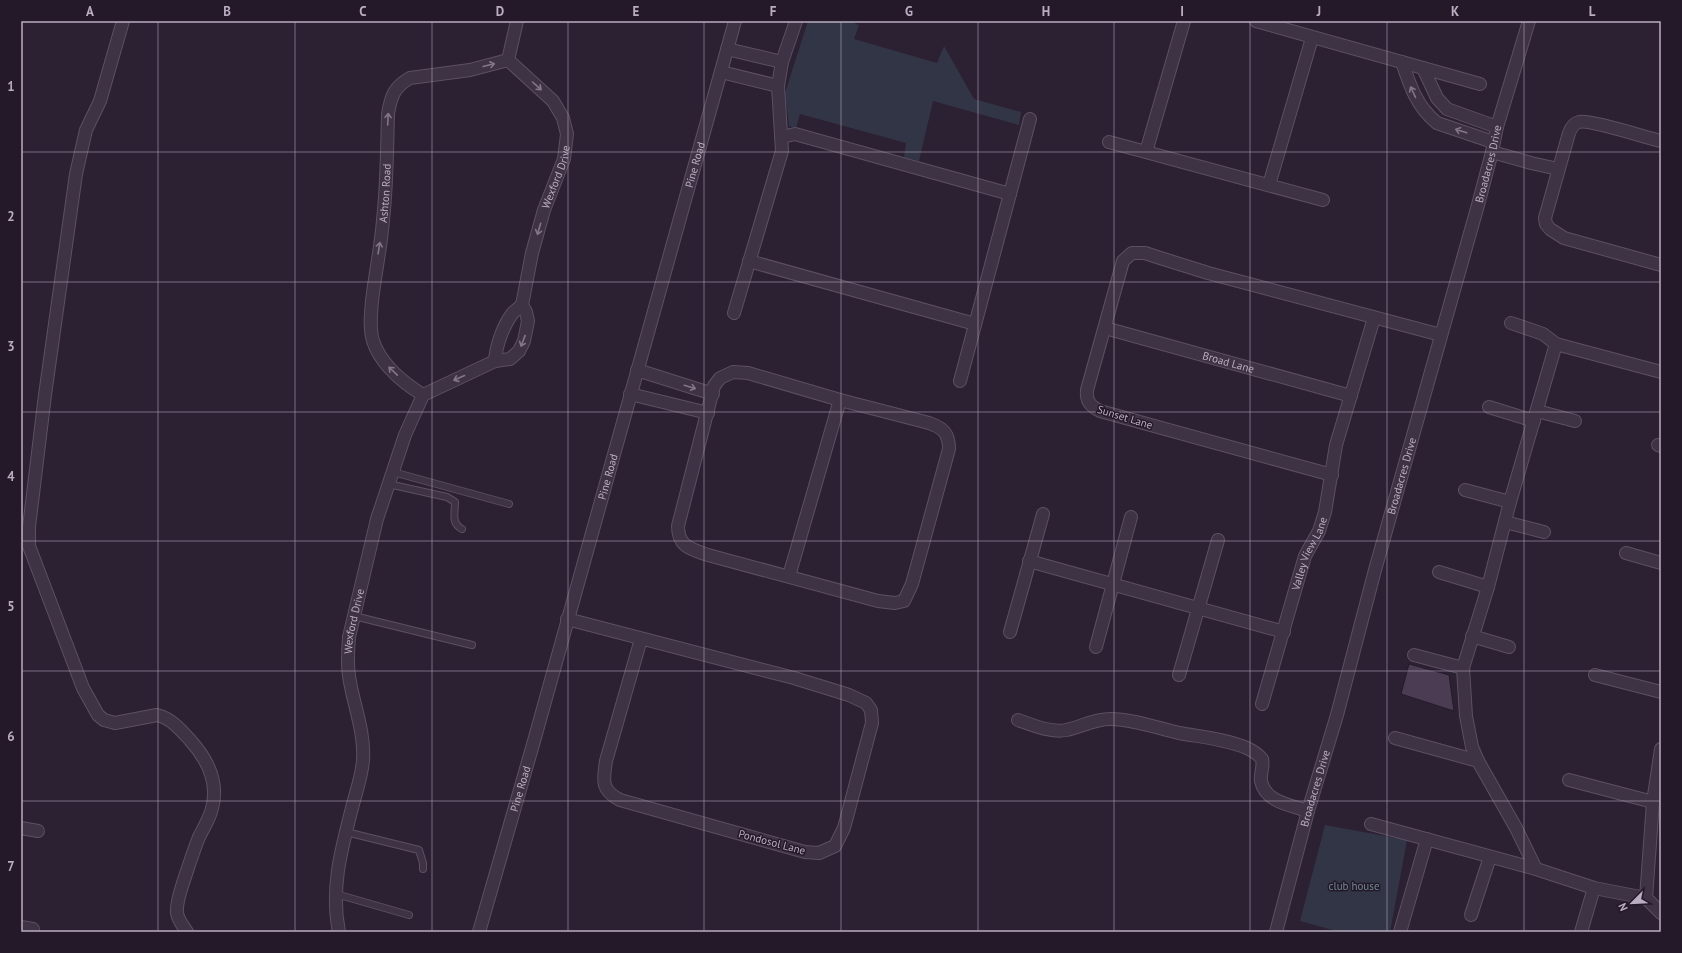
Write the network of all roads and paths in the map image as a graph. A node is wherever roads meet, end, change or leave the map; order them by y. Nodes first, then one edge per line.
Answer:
1 (123, 21) edge
2 (517, 21) edge
3 (735, 21) edge
4 (796, 21) edge
5 (1184, 21) edge
6 (1256, 21) edge
7 (1529, 21) edge
8 (1312, 38) junction
9 (727, 49) junction
10 (508, 60) junction
11 (782, 62) junction
12 (1402, 62) junction
13 (1423, 68) junction
14 (721, 72) junction
15 (1480, 84) dead end
16 (778, 86) junction
17 (1030, 119) dead end
18 (1497, 127) junction
19 (782, 137) junction
20 (1661, 141) edge
21 (1109, 142) dead end
22 (1493, 147) junction
23 (1146, 152) junction
24 (1558, 169) junction
25 (1269, 185) junction
26 (1010, 194) junction
27 (1323, 200) dead end
28 (749, 262) junction
29 (1661, 265) edge
30 (522, 305) junction
31 (734, 313) dead end
32 (1374, 318) junction
33 (1511, 323) dead end
34 (975, 324) junction
35 (1105, 328) junction
36 (1442, 335) junction
37 (1556, 344) junction
38 (495, 361) junction
39 (637, 370) junction
40 (1661, 372) edge
41 (960, 381) dead end
42 (630, 394) junction
43 (713, 394) junction
44 (423, 395) junction
45 (1351, 396) junction
46 (840, 400) junction
47 (1489, 407) dead end
48 (708, 414) junction
49 (1535, 416) junction
50 (1575, 421) dead end
51 (392, 472) junction
52 (1332, 475) junction
53 (388, 484) junction
54 (1465, 490) dead end
55 (1510, 502) junction
56 (509, 504) dead end
57 (1043, 514) dead end
58 (1131, 517) dead end
59 (1506, 522) junction
60 (462, 529) dead end
61 (1544, 532) dead end
62 (1218, 540) dead end
63 (1626, 553) dead end
64 (1029, 561) junction
65 (1661, 563) edge
66 (1439, 572) dead end
67 (789, 576) junction
68 (1113, 584) junction
69 (1488, 587) junction
70 (1198, 607) junction
71 (354, 616) junction
72 (568, 619) junction
73 (1010, 632) dead end
74 (1284, 632) junction
75 (1472, 636) junction
76 (641, 639) junction
77 (472, 645) dead end
78 (1096, 647) dead end
79 (1509, 647) dead end
80 (1414, 655) dead end
81 (1463, 668) junction
82 (1595, 675) dead end
83 (1179, 676) dead end
84 (1661, 692) edge
85 (1262, 704) dead end
86 (1018, 720) dead end
87 (1395, 738) dead end
88 (1661, 749) edge
89 (1478, 762) junction
90 (1569, 780) dead end
91 (1656, 796) edge
92 (1308, 811) junction
93 (1371, 824) dead end
94 (21, 828) edge
95 (38, 831) dead end
96 (346, 832) junction
97 (1427, 839) junction
98 (1490, 857) junction
99 (423, 869) dead end
100 (1536, 869) junction
101 (1594, 888) junction
102 (335, 894) junction
103 (1646, 898) junction
104 (1661, 913) edge
105 (409, 915) dead end
106 (1470, 915) dead end
107 (21, 927) edge
108 (33, 929) dead end
109 (187, 932) edge
110 (339, 932) edge
111 (478, 932) edge
112 (1276, 932) edge
113 (1400, 932) edge
114 (1581, 932) edge

1 - 109 street
2 - 10 street
3 - 9 street, Pine Road
4 - 11 street
5 - 23 street
6 - 8 street
7 - 18 street, Broadacres Drive
8 - 12 street
8 - 25 street
9 - 11 street
9 - 14 street, Pine Road
10 -> 30 street, Wexford Drive
44 -> 10 street, Ashton Road
11 - 16 street
12 - 13 street
22 -> 12 street
13 - 15 street
13 - 18 street
14 - 16 street
14 - 39 street, Pine Road
16 - 19 street
17 - 26 street
18 - 22 street, Broadacres Drive
19 - 26 street
19 - 28 street
20 - 24 street
21 - 23 street
22 - 24 street
22 - 36 street, Broadacres Drive
23 - 25 street
24 - 29 street
25 - 27 street
26 - 34 street
28 - 31 street
28 - 34 street
30 - 38 street
30 -> 38 street, Wexford Drive
32 - 35 street, Sunset Lane
32 - 36 street, Sunset Lane
32 - 45 street
33 - 37 street
34 - 41 street
35 - 45 street, Broad Lane
35 - 52 street, Sunset Lane
36 - 92 street, Broadacres Drive
37 - 40 street
37 - 49 street
38 -> 44 street, Wexford Drive
39 - 42 street, Pine Road
39 -> 43 street
42 - 48 street
42 - 72 street, Pine Road
43 - 46 street
43 - 48 street
44 - 51 street, Wexford Drive
45 - 52 street
46 - 67 street
46 - 67 street
47 - 49 street
48 - 67 street
49 - 50 street
49 - 55 street
51 - 53 street, Wexford Drive
51 - 56 lane
52 - 74 street, Valley View Lane
53 - 60 lane
53 - 71 street, Wexford Drive
54 - 55 street
55 - 59 street
57 - 64 street
58 - 68 street
59 - 61 street
59 - 69 street
62 - 70 street
63 - 65 street
64 - 68 street
64 - 73 street
66 - 69 street
68 - 70 street
68 - 78 street
69 - 75 street
70 - 74 street
70 - 83 street
71 - 77 lane
71 - 96 street, Wexford Drive
72 - 76 street, Pondosol Lane
72 - 111 street, Pine Road
74 - 85 street, Valley View Lane
75 - 79 street
75 - 81 street
76 - 76 street, Pondosol Lane
80 - 81 street
81 - 89 street
82 - 84 street
86 - 92 street
87 - 89 street
88 - 91 street
89 - 100 street
90 - 91 street
91 - 103 street
92 - 112 street, Broadacres Drive
93 - 97 street
94 - 95 street
96 - 99 lane
96 - 102 street, Wexford Drive
97 - 98 street
97 - 113 street
98 - 100 street
98 - 106 street
100 - 101 street
101 - 103 street
101 - 114 street
102 - 105 lane
102 - 110 street, Wexford Drive
103 - 104 street
107 - 108 street

